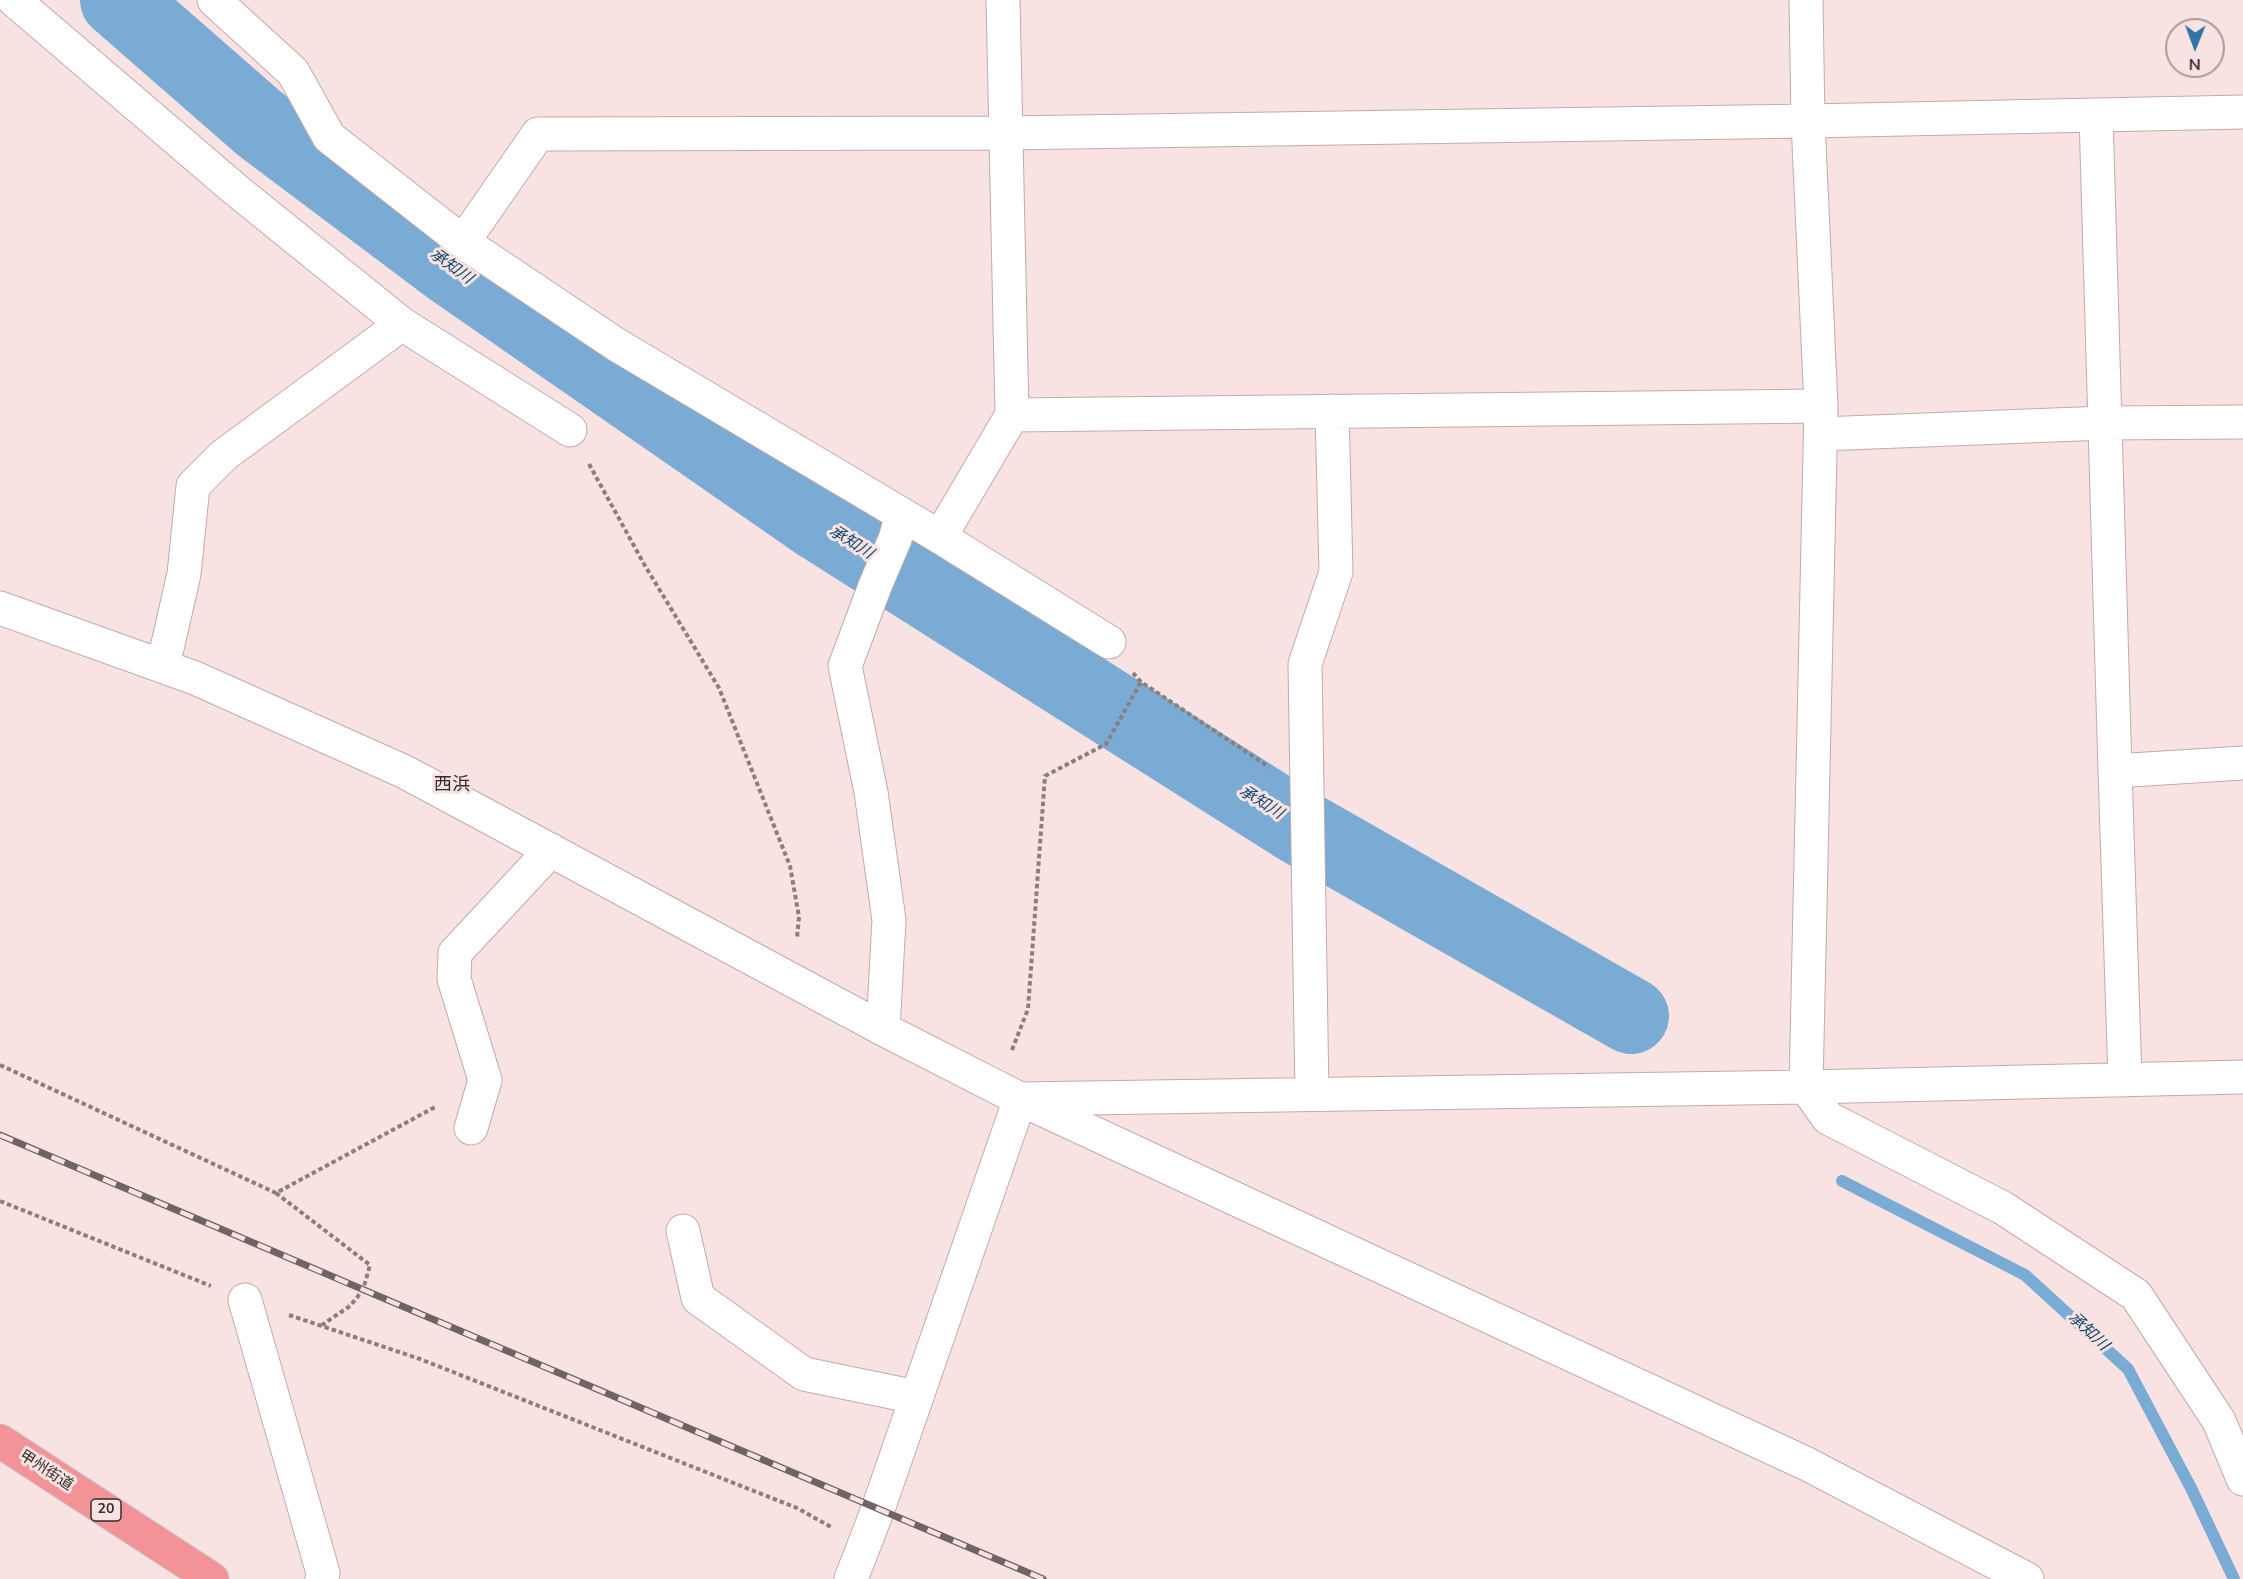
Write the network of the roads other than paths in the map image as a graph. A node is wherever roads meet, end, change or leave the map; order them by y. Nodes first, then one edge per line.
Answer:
1 (14, 0) edge
2 (214, 0) edge
3 (1003, 0) edge
4 (1806, 0) edge
5 (2243, 112) edge
6 (2096, 115) junction
7 (1808, 121) junction
8 (1005, 133) junction
9 (463, 242) junction
10 (402, 324) junction
11 (1332, 411) junction
12 (1012, 415) junction
13 (1821, 420) junction
14 (2243, 422) edge
15 (2105, 423) junction
16 (570, 430) road end
17 (899, 527) junction
18 (939, 537) junction
19 (0, 608) edge
20 (1109, 642) road end
21 (163, 666) junction
22 (2243, 764) edge
23 (2115, 771) junction
24 (551, 850) junction
25 (884, 1029) junction
26 (2243, 1077) edge
27 (2125, 1080) junction
28 (1806, 1087) junction
29 (1009, 1093) junction
30 (1312, 1095) junction
31 (471, 1128) dead end
32 (683, 1231) dead end
33 (245, 1300) road end
34 (916, 1397) junction
35 (0, 1441) edge
36 (2243, 1479) edge
37 (212, 1579) edge
38 (322, 1579) edge
39 (851, 1579) edge
40 (2027, 1579) edge

1 - 10 street
2 - 9 street
3 - 8 street
4 - 7 street
5 - 6 street
6 - 7 street
6 - 15 street
7 - 8 street
7 - 13 street
8 - 9 street
8 - 12 street
9 - 17 street
10 - 16 street
10 - 21 street
11 - 12 street
11 - 13 street
11 - 30 street
12 - 18 street
13 - 15 street
13 - 28 street
14 - 15 street
15 - 23 street
17 - 18 street
17 - 25 street
18 - 20 street
19 - 21 street
21 - 24 street
22 - 23 street
23 - 27 street
24 - 25 street
24 - 31 street
25 - 29 street
26 - 27 street
27 - 28 street
28 - 30 street
28 - 36 street
29 - 30 street
29 - 34 street
29 - 40 street
32 - 34 street
33 - 38 street
34 - 39 street
35 - 37 highway, 甲州街道 / 20

